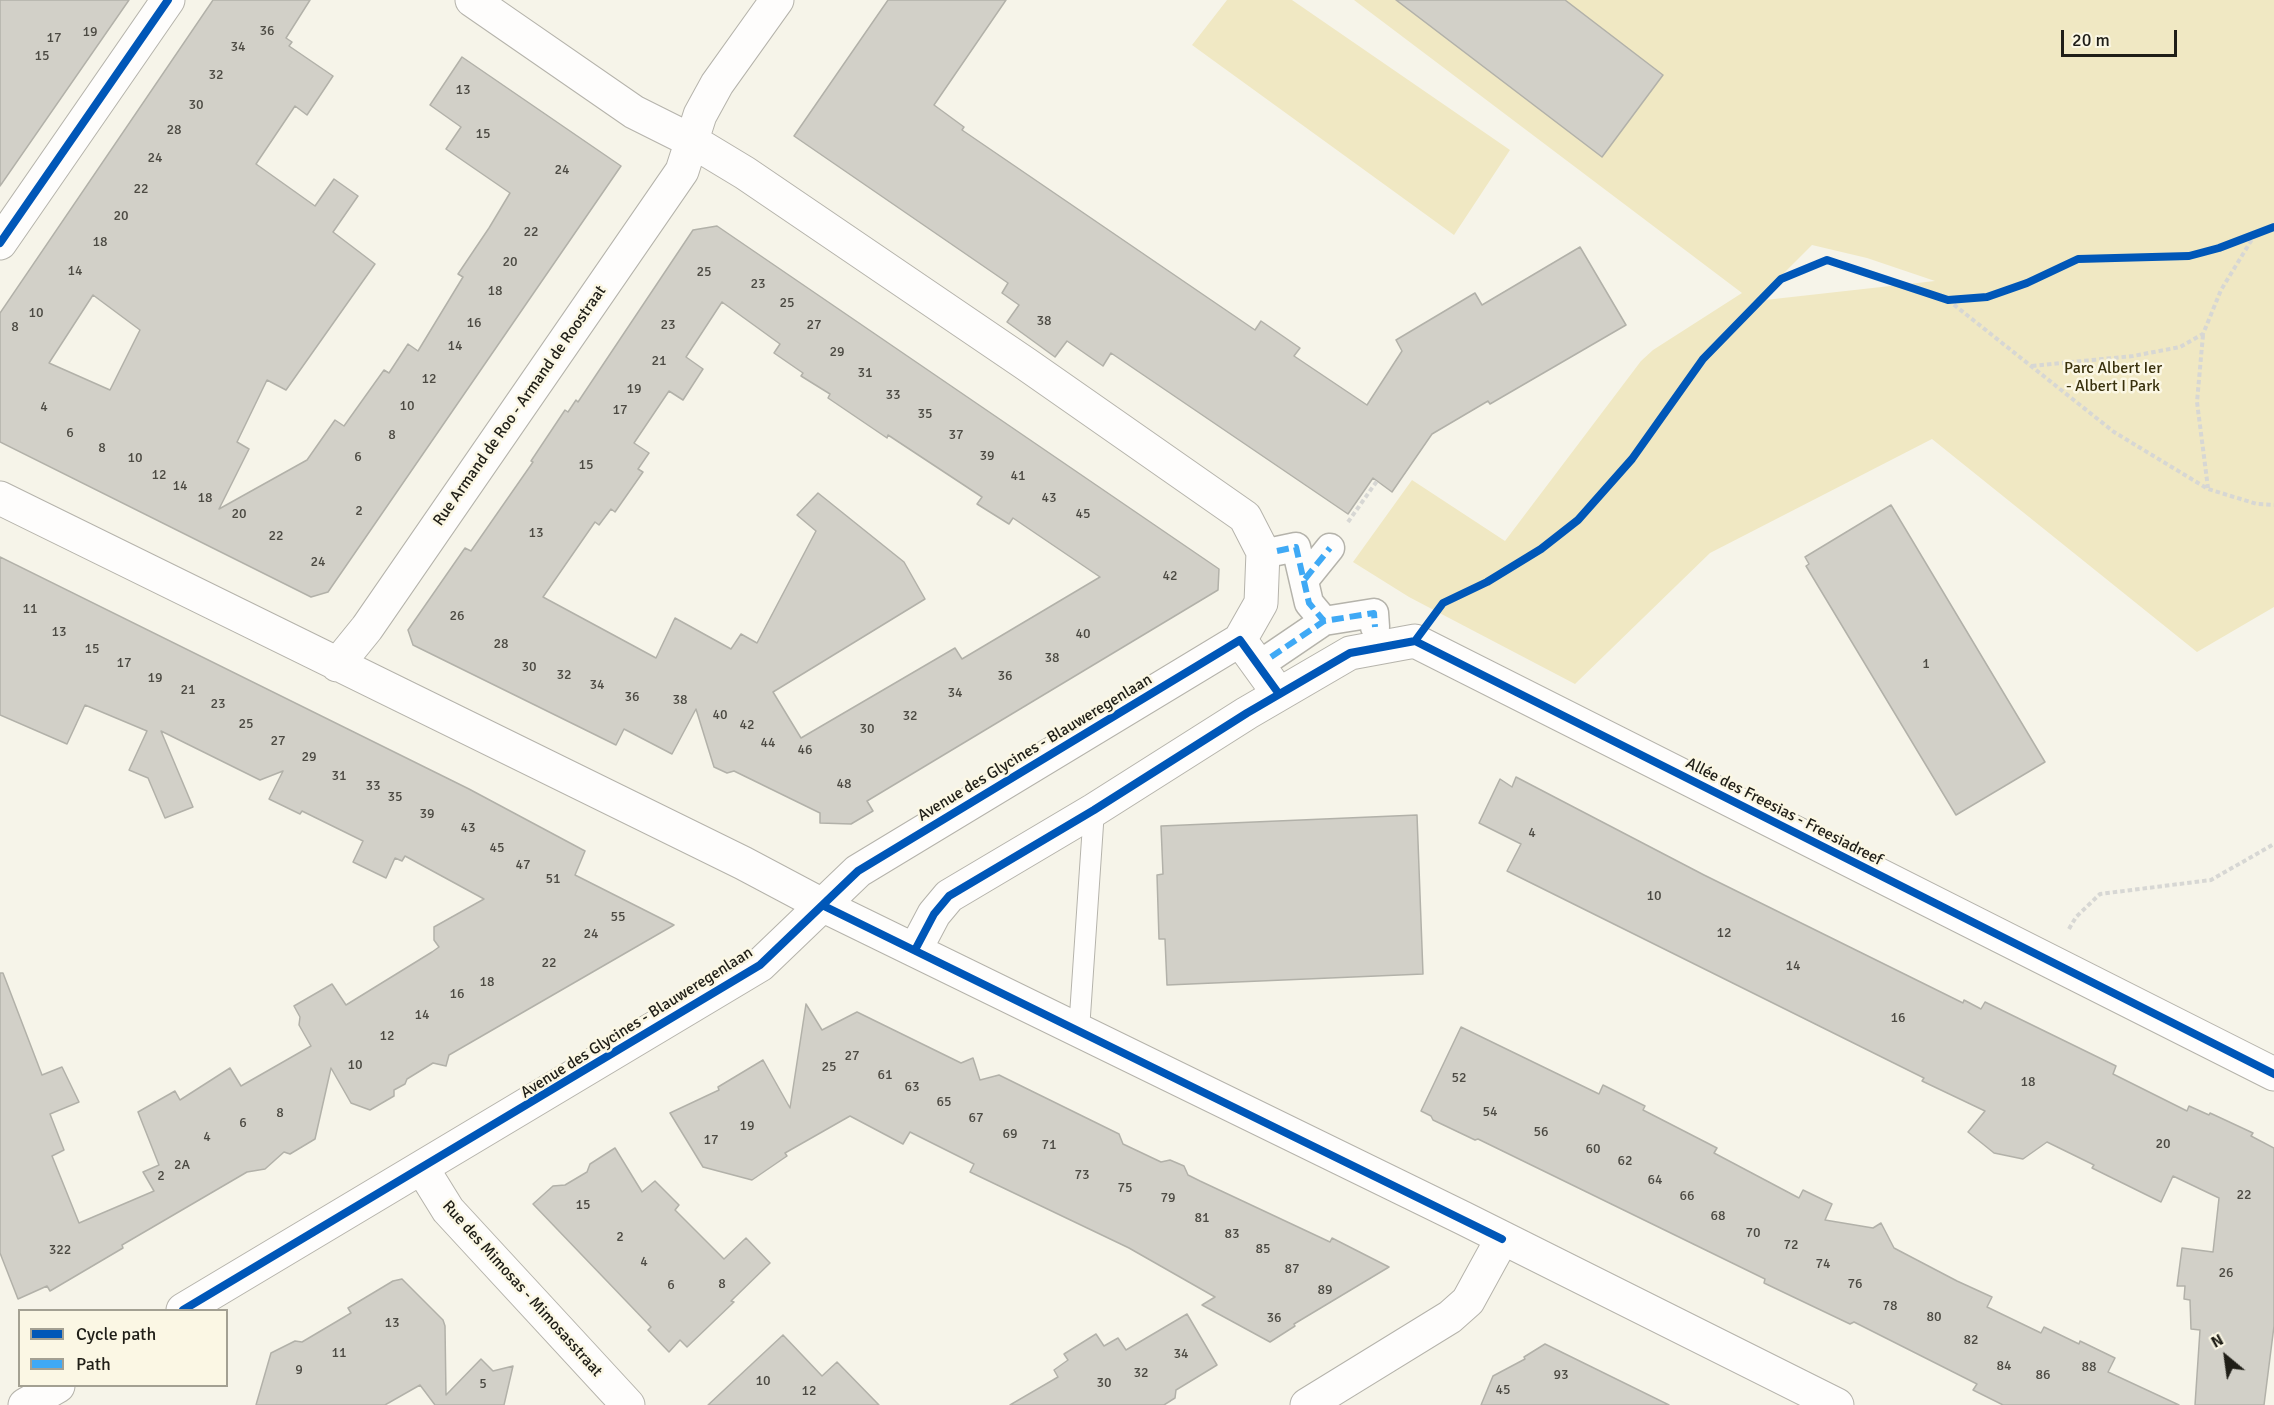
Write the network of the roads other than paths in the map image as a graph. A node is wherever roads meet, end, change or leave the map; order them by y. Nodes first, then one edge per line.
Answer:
1 (168, 0) edge
2 (472, 0) edge
3 (777, 0) edge
4 (692, 141) junction
5 (0, 243) edge
6 (0, 498) edge
7 (1330, 548) dead end
8 (1277, 551) dead end
9 (1305, 579) junction
10 (1324, 621) junction
11 (1376, 627) dead end
12 (1240, 640) junction
13 (1271, 657) dead end
14 (338, 665) junction
15 (1279, 694) junction
16 (1094, 810) junction
17 (824, 906) junction
18 (915, 950) junction
19 (1079, 1030) junction
20 (2274, 1074) edge
21 (422, 1168) junction
22 (1502, 1239) junction
23 (186, 1309) edge
24 (56, 1387) edge
25 (25, 1405) edge
26 (628, 1405) edge
27 (1307, 1405) edge
28 (1837, 1405) edge

1 - 5 street
2 - 4 street
3 - 4 street, Rue Armand de Roo - Armand de Roostraat
4 - 12 street
4 - 14 street, Rue Armand de Roo - Armand de Roostraat
6 - 14 street
7 - 9 street
8 - 9 street
9 - 10 street
10 - 11 street
10 - 13 street
12 - 15 street
12 - 17 street, Avenue des Glycines - Blauweregenlaan
14 - 17 street
15 - 16 street
15 - 20 street, Allée des Freesias - Freesiadreef
16 - 18 street
16 - 19 lane
17 - 18 street
17 - 21 street, Avenue des Glycines - Blauweregenlaan
18 - 19 street
19 - 22 street
21 - 23 street, Avenue des Glycines - Blauweregenlaan
21 - 26 street, Rue des Mimosas - Mimosasstraat
22 - 27 street
22 - 28 street
24 - 25 street

